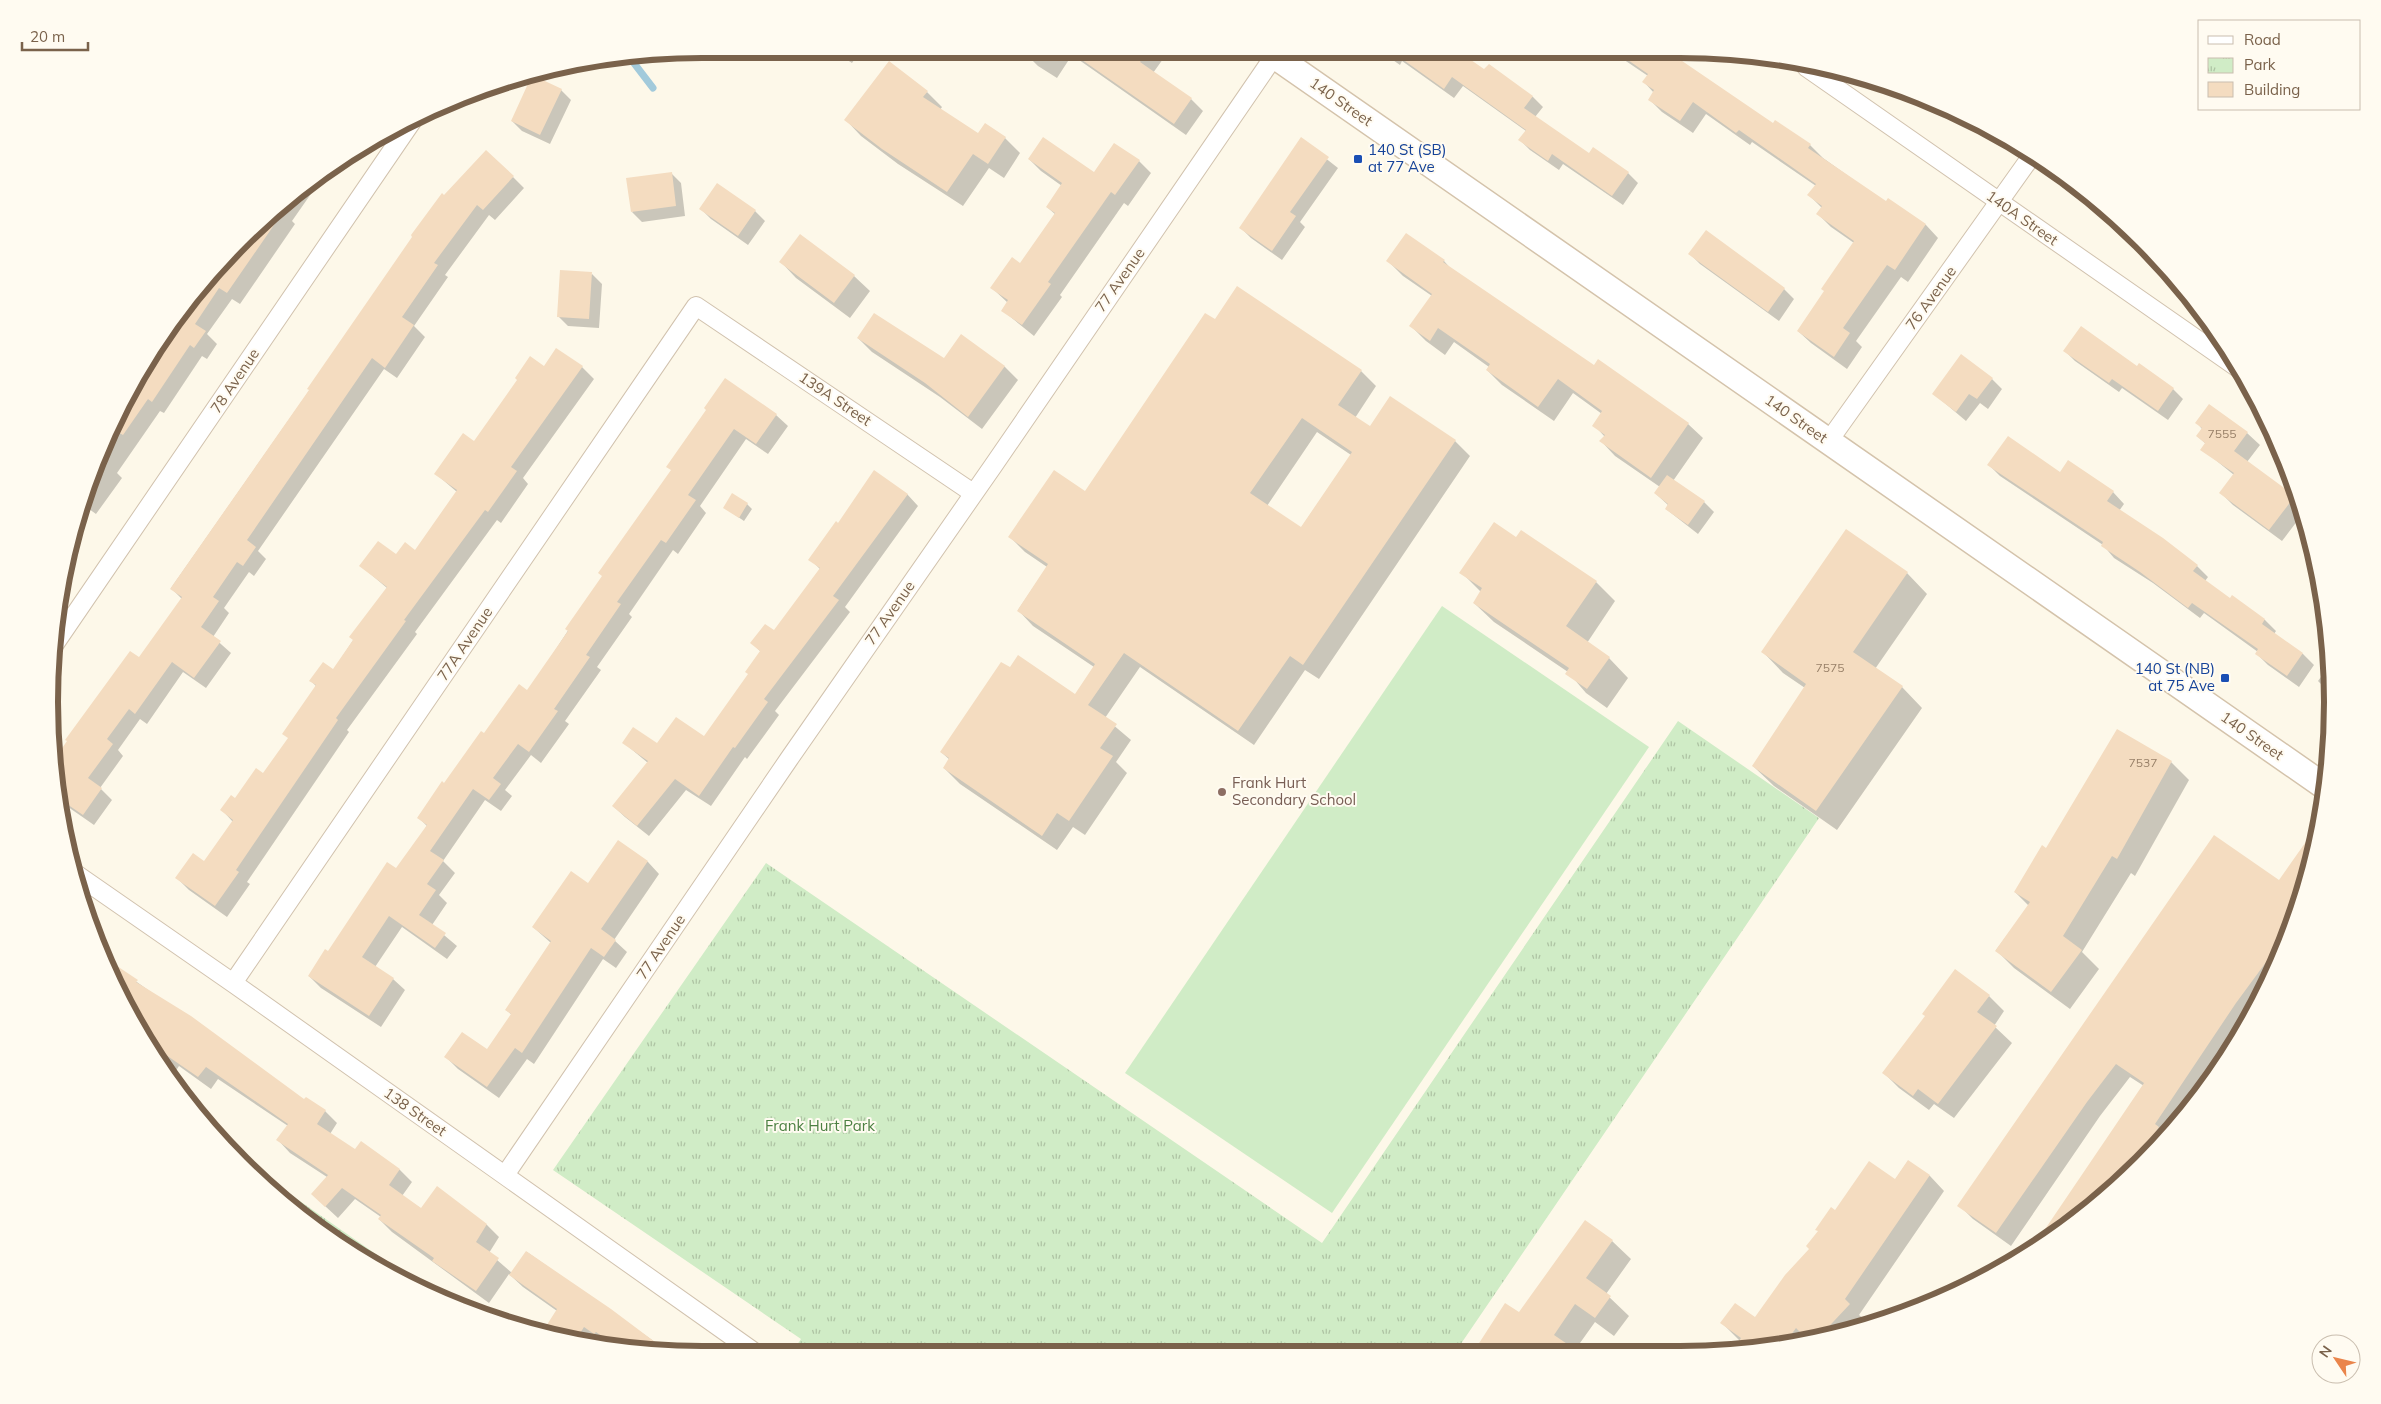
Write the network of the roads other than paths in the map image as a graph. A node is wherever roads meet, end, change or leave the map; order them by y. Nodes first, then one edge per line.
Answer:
1 (1270, 58) edge
2 (1280, 58) edge
3 (1813, 72) edge
4 (408, 129) edge
5 (2028, 161) edge
6 (2000, 203) junction
7 (696, 306) joint
8 (2224, 358) edge
9 (1828, 442) junction
10 (974, 493) junction
11 (61, 634) edge
12 (2318, 782) edge
13 (82, 878) edge
14 (233, 983) junction
15 (505, 1175) junction
16 (746, 1346) edge

1 - 10 street, 77 Avenue
2 - 9 main road, 140 Street
3 - 6 street, 140A Street
4 - 11 street, 78 Avenue
5 - 6 street, 76 Avenue
6 - 8 street, 140A Street
6 - 9 street, 76 Avenue
7 - 10 street, 139A Street
7 - 14 street, 77A Avenue
9 - 12 main road, 140 Street
10 - 15 street, 77 Avenue
13 - 14 street, 138 Street
14 - 15 street, 138 Street
15 - 16 street, 138 Street

